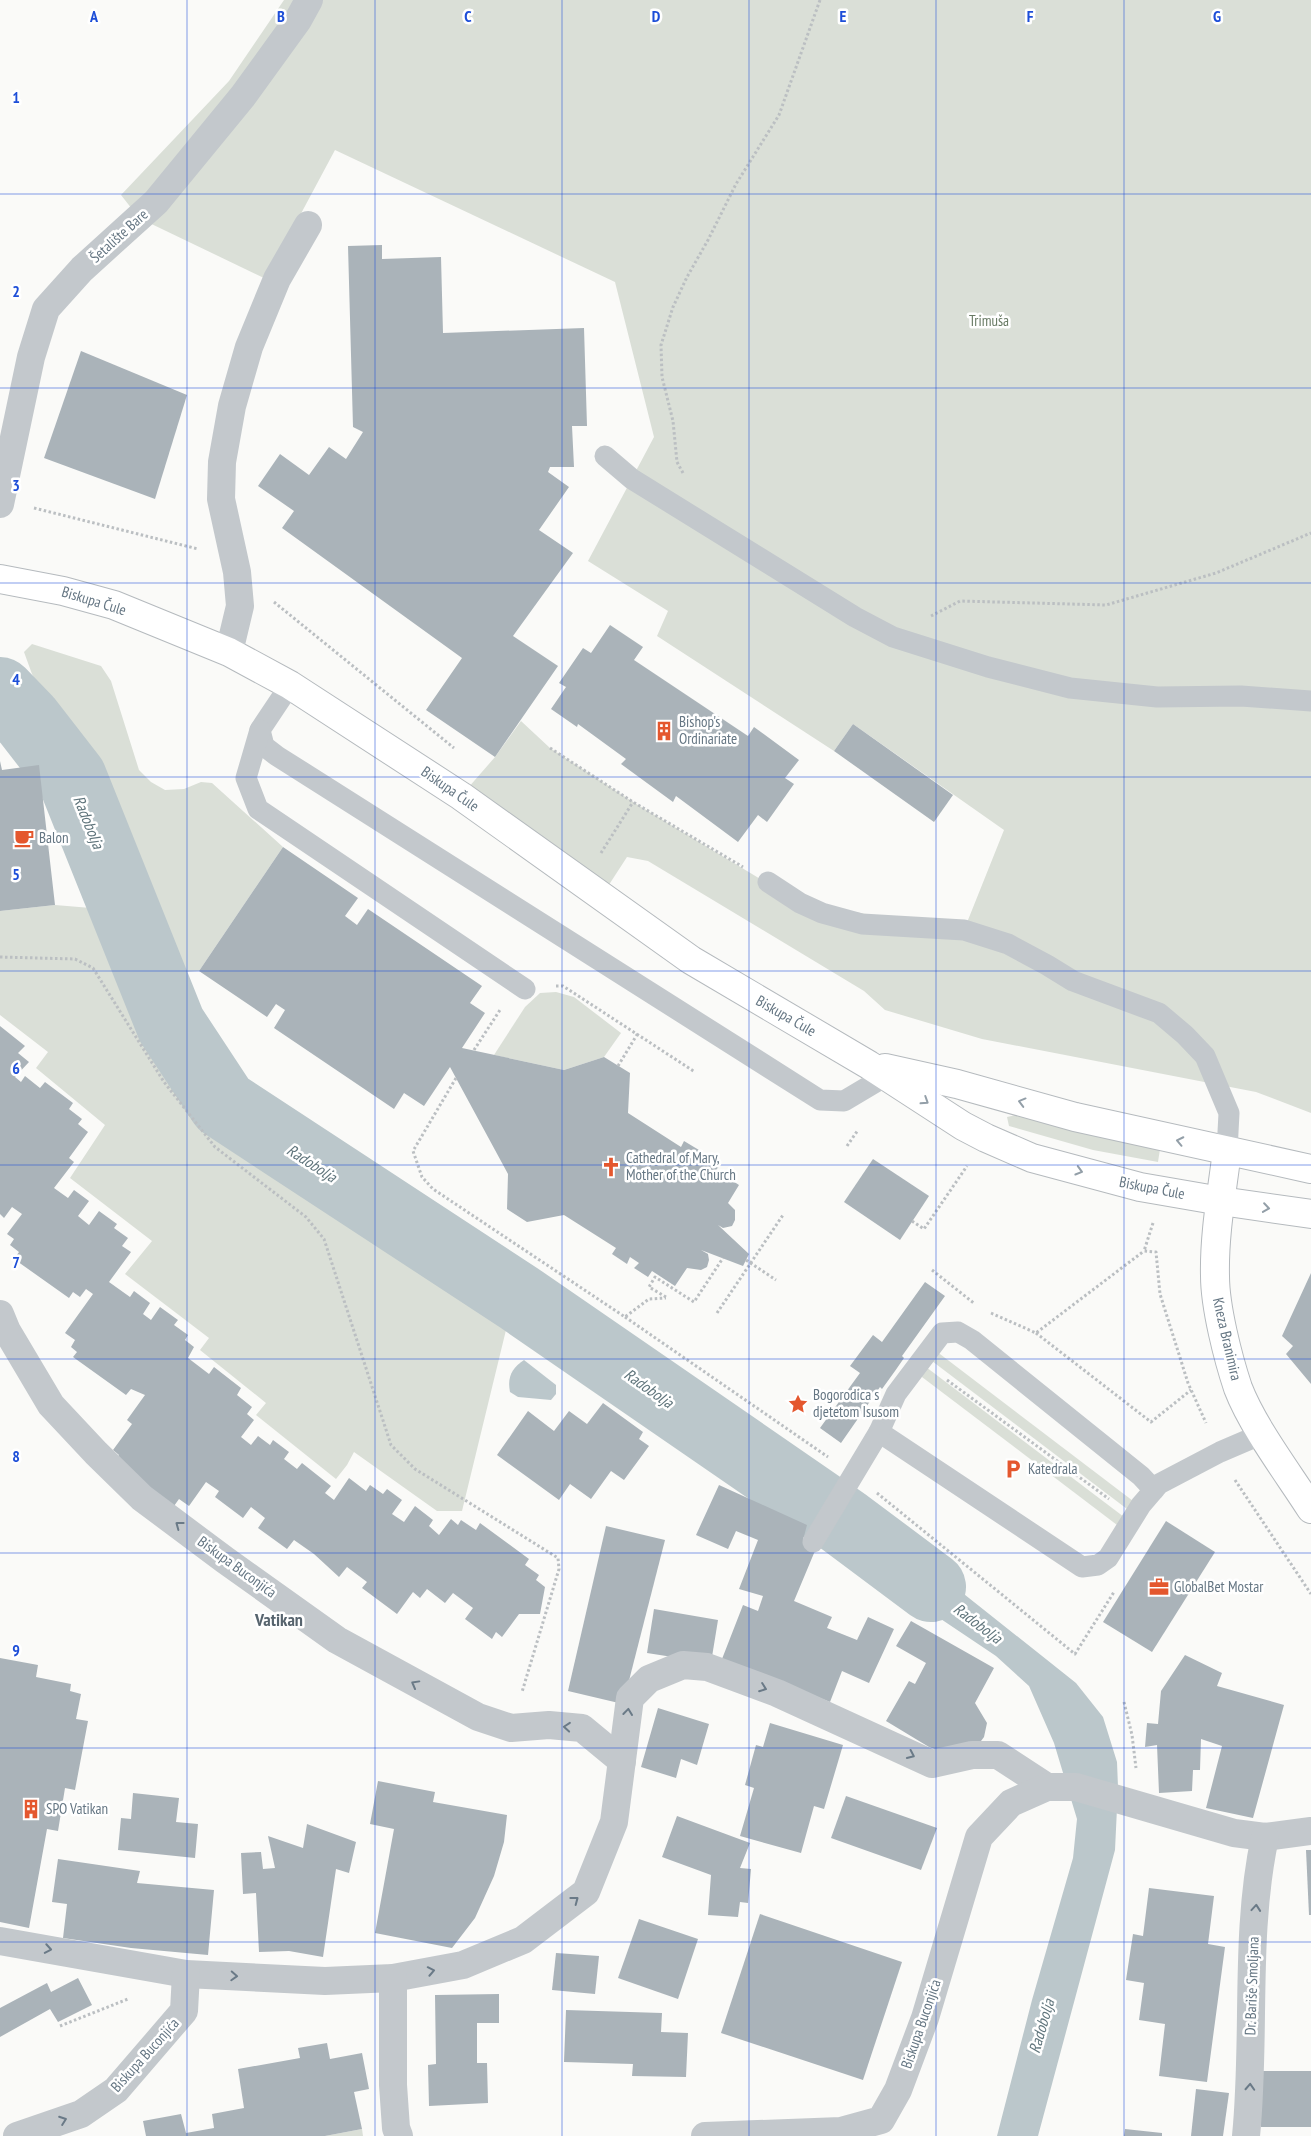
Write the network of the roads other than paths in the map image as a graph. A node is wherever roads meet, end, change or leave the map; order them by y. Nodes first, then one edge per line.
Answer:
1 (309, 0) edge
2 (308, 225) dead end
3 (605, 456) dead end
4 (0, 502) edge
5 (0, 579) edge
6 (229, 652) junction
7 (290, 685) junction
8 (1311, 701) edge
9 (260, 730) junction
10 (768, 882) road end
11 (521, 986) road end
12 (878, 1070) junction
13 (1227, 1151) junction
14 (1311, 1169) edge
15 (1221, 1201) junction
16 (1311, 1214) edge
17 (0, 1314) edge
18 (879, 1432) junction
19 (1262, 1434) junction
20 (1154, 1490) junction
21 (1311, 1509) edge
22 (814, 1540) dead end
23 (622, 1761) junction
24 (1047, 1786) junction
25 (1311, 1831) edge
26 (1265, 1837) junction
27 (0, 1941) edge
28 (393, 1978) junction
29 (185, 1984) junction
30 (791, 2135) edge
31 (17, 2136) edge
32 (399, 2136) edge
33 (705, 2136) edge
34 (1246, 2136) edge

1 - 4 street, Šetalište Bare
2 - 6 street
3 - 8 lane
5 - 6 main road, Biskupa Čule
6 - 7 main road, Biskupa Čule
7 - 9 lane
7 - 12 main road, Biskupa Čule
9 - 11 lane
9 - 12 lane
10 - 13 lane
13 -> 12 main road, Biskupa Čule
12 -> 15 main road, Biskupa Čule
13 - 14 main road, Biskupa Čule
13 - 15 main road, Kneza Branimira
15 -> 16 main road, Biskupa Čule
15 - 19 main road, Kneza Branimira
23 -> 17 street, Biskupa Buconjića
18 - 20 lane
18 - 20 lane
18 - 22 lane
19 - 20 lane
19 - 21 main road, Kneza Branimira
23 -> 24 street
28 -> 23 street
24 - 26 street, Biskupa Buconjića
24 - 30 street, Biskupa Buconjića
25 - 26 street, Biskupa Buconjića
34 -> 26 street, Dr. Bariše Smoljana
27 -> 29 street
29 -> 28 street
28 - 32 street
31 -> 29 street, Biskupa Buconjića
30 - 33 street, Biskupa Buconjića

